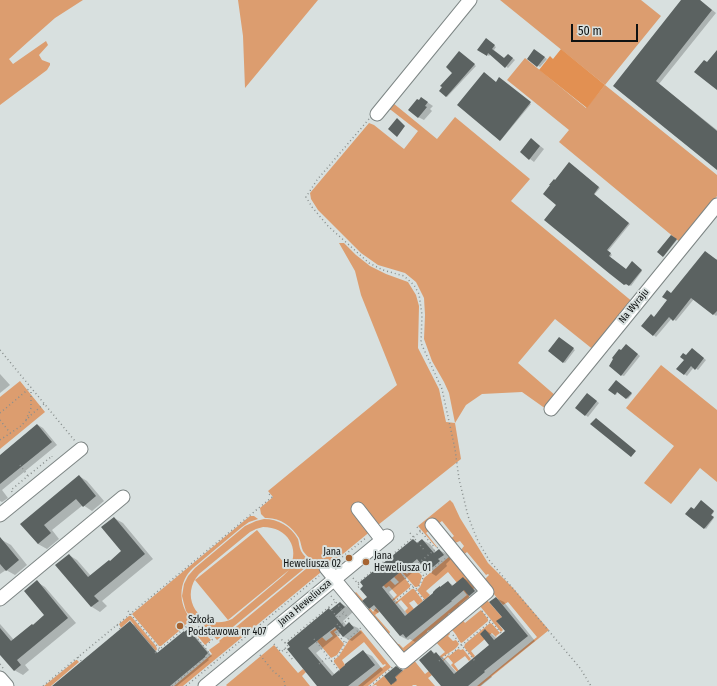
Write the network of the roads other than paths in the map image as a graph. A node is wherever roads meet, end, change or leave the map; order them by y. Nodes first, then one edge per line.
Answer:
1 (470, 0) edge
2 (377, 114) road end
3 (717, 204) edge
4 (551, 409) dead end
5 (81, 449) road end
6 (123, 497) dead end
7 (358, 509) dead end
8 (0, 515) edge
9 (426, 528) road end
10 (327, 569) road end
11 (335, 579) junction
12 (0, 599) edge
13 (0, 678) edge
14 (7, 686) edge
15 (205, 686) edge

1 - 2 street
3 - 4 street, Na Wyraju
5 - 8 street
6 - 12 street
7 - 11 street, Jana Heweliusza
9 - 11 street
10 - 11 street
11 - 15 street, Jana Heweliusza
13 - 14 street

